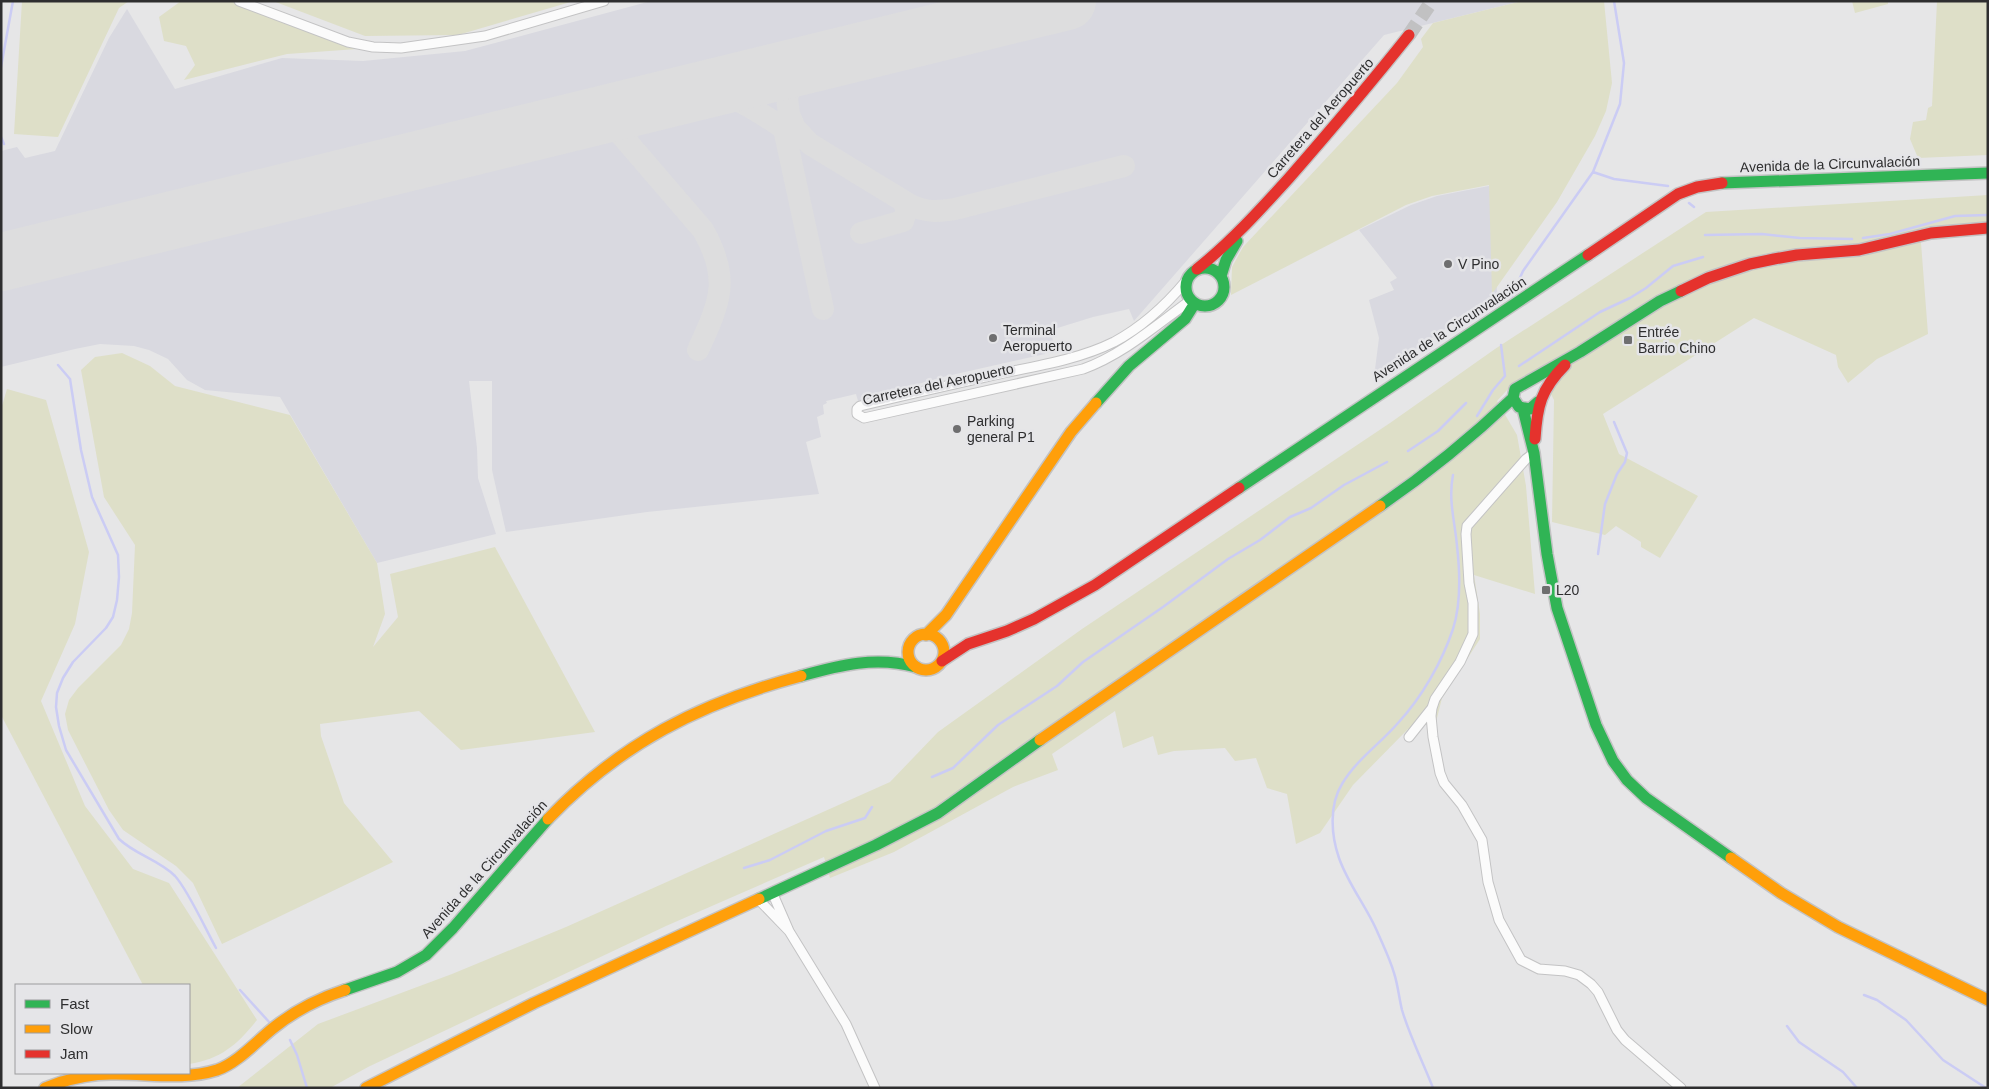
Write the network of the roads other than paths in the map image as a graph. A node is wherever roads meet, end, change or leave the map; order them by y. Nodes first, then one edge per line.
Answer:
1 (239, 1) edge
2 (604, 1) edge
3 (1409, 35) tunnel mouth
4 (1988, 173) edge
5 (1251, 219) junction
6 (1988, 228) edge
7 (1197, 269) junction
8 (1221, 276) junction
9 (1186, 281) junction
10 (1193, 302) junction
11 (1211, 305) junction
12 (1180, 324) junction
13 (1580, 352) junction
14 (1048, 363) junction
15 (1051, 376) junction
16 (983, 378) junction
17 (1526, 383) junction
18 (985, 390) junction
19 (914, 393) junction
20 (1513, 398) junction
21 (1539, 400) junction
22 (918, 405) junction
23 (1522, 409) junction
24 (1475, 433) junction
25 (1534, 453) junction
26 (946, 616) junction
27 (926, 635) junction
28 (940, 642) junction
29 (911, 643) junction
30 (968, 644) junction
31 (883, 661) junction
32 (942, 661) junction
33 (916, 667) junction
34 (1432, 708) junction
35 (1409, 737) dead end
36 (772, 892) junction
37 (758, 899) junction
38 (789, 931) junction
39 (1988, 1000) edge
40 (45, 1088) edge
41 (366, 1088) edge
42 (875, 1088) edge
43 (1681, 1088) edge

1 - 2 street
3 - 5 main road, Carretera del Aeropuerto
4 - 30 main road, Avenida de la Circunvalación
5 - 7 main road, Carretera del Aeropuerto
5 - 8 main road, Carretera del Aeropuerto
6 - 13 main road
7 - 8 main road
7 - 9 main road
8 - 11 main road
9 - 10 main road
9 - 14 street, Carretera del Aeropuerto
10 - 11 main road
10 - 12 main road
10 - 15 street, Carretera del Aeropuerto
11 - 12 main road
12 - 26 main road
13 - 17 main road
13 - 21 main road
14 - 15 street
14 - 16 street, Carretera del Aeropuerto
15 - 18 street, Carretera del Aeropuerto
16 - 18 street
16 - 19 street, Carretera del Aeropuerto
17 - 20 main road
17 - 21 main road
18 - 22 street, Carretera del Aeropuerto
19 - 22 street
19 - 22 street, Carretera del Aeropuerto
20 - 23 main road
20 - 24 main road
21 - 23 main road
21 - 25 main road
23 - 24 main road
23 - 25 main road
24 - 36 main road
25 - 34 street
25 - 39 main road
26 - 27 main road
26 - 28 main road
27 - 28 main road
27 - 29 main road
28 - 30 main road
28 - 32 main road
29 - 31 main road
29 - 33 main road
30 - 32 main road
31 - 33 main road
31 - 40 main road, Avenida de la Circunvalación
32 - 33 main road
34 - 35 street
34 - 43 street
36 - 37 main road
36 - 38 street
37 - 38 street
37 - 41 main road
38 - 42 street

